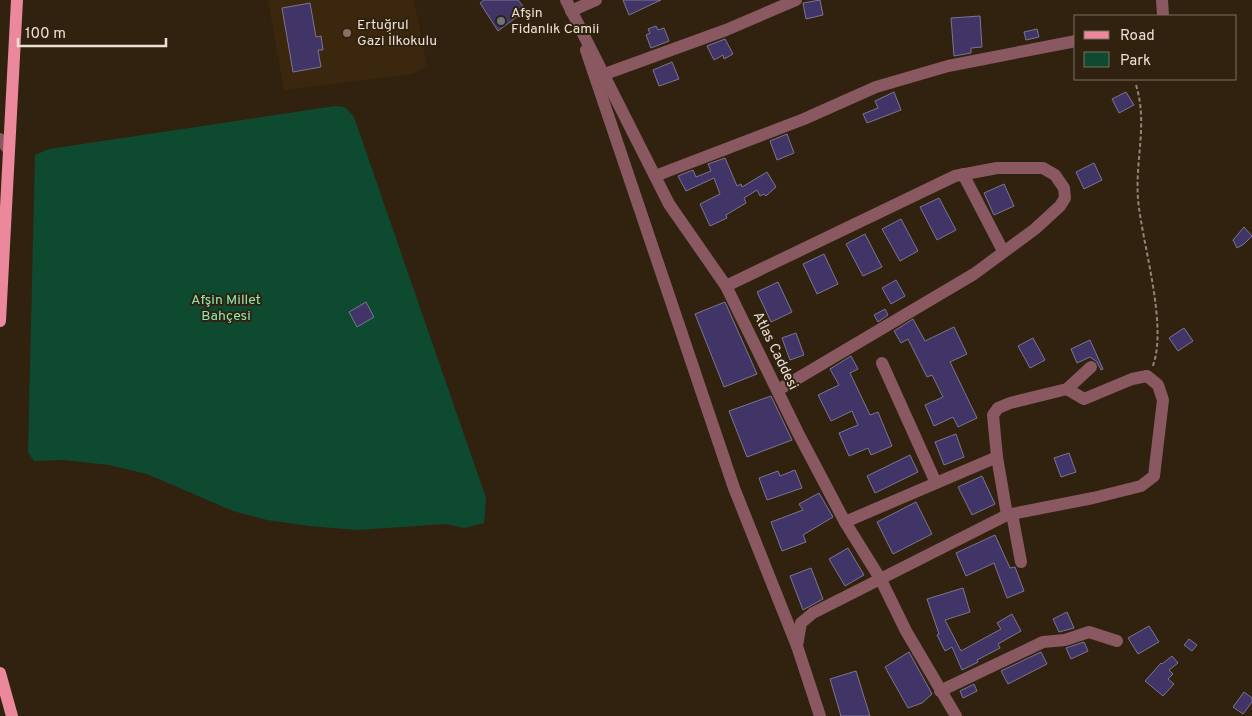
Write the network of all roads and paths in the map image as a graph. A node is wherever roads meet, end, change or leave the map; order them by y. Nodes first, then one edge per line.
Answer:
1 (17, 0) edge
2 (596, 0) edge
3 (796, 0) edge
4 (1162, 0) edge
5 (569, 6) edge
6 (1163, 15) edge
7 (587, 41) junction
8 (1074, 41) edge
9 (605, 74) junction
10 (1136, 85) dead end
11 (0, 139) edge
12 (8, 150) junction
13 (963, 174) junction
14 (655, 176) junction
15 (1003, 251) junction
16 (1, 272) edge
17 (726, 286) junction
18 (0, 321) edge
19 (882, 363) dead end
20 (1091, 367) dead end
21 (1147, 376) junction
22 (1067, 388) junction
23 (778, 390) junction
24 (997, 457) junction
25 (936, 483) junction
26 (1010, 514) junction
27 (845, 522) junction
28 (1021, 562) dead end
29 (881, 580) junction
30 (1117, 641) dead end
31 (797, 646) junction
32 (0, 675) edge
33 (940, 691) junction
34 (12, 716) edge
35 (820, 716) edge
36 (956, 716) edge

1 - 12 main road
2 - 5 street
3 - 9 street
4 - 6 street
5 - 7 street, Atlas Caddesi
7 - 9 street, Atlas Caddesi
7 - 31 street
8 - 14 street
9 - 14 street, Atlas Caddesi
10 - 21 path
11 - 12 street
12 - 16 main road
13 - 15 street
13 - 15 street
13 - 17 street
14 - 17 street, Atlas Caddesi
15 - 23 street
16 - 18 main road
17 - 23 street, Atlas Caddesi
19 - 25 street
20 - 22 street
21 - 22 street
21 - 26 street
22 - 24 street
23 - 27 street, Atlas Caddesi
24 - 25 street
24 - 26 street
25 - 27 street
26 - 28 street
26 - 29 street
27 - 29 street, Atlas Caddesi
29 - 31 street
29 - 33 street, Atlas Caddesi
30 - 33 street
31 - 35 street
32 - 34 main road
33 - 36 street, Atlas Caddesi

